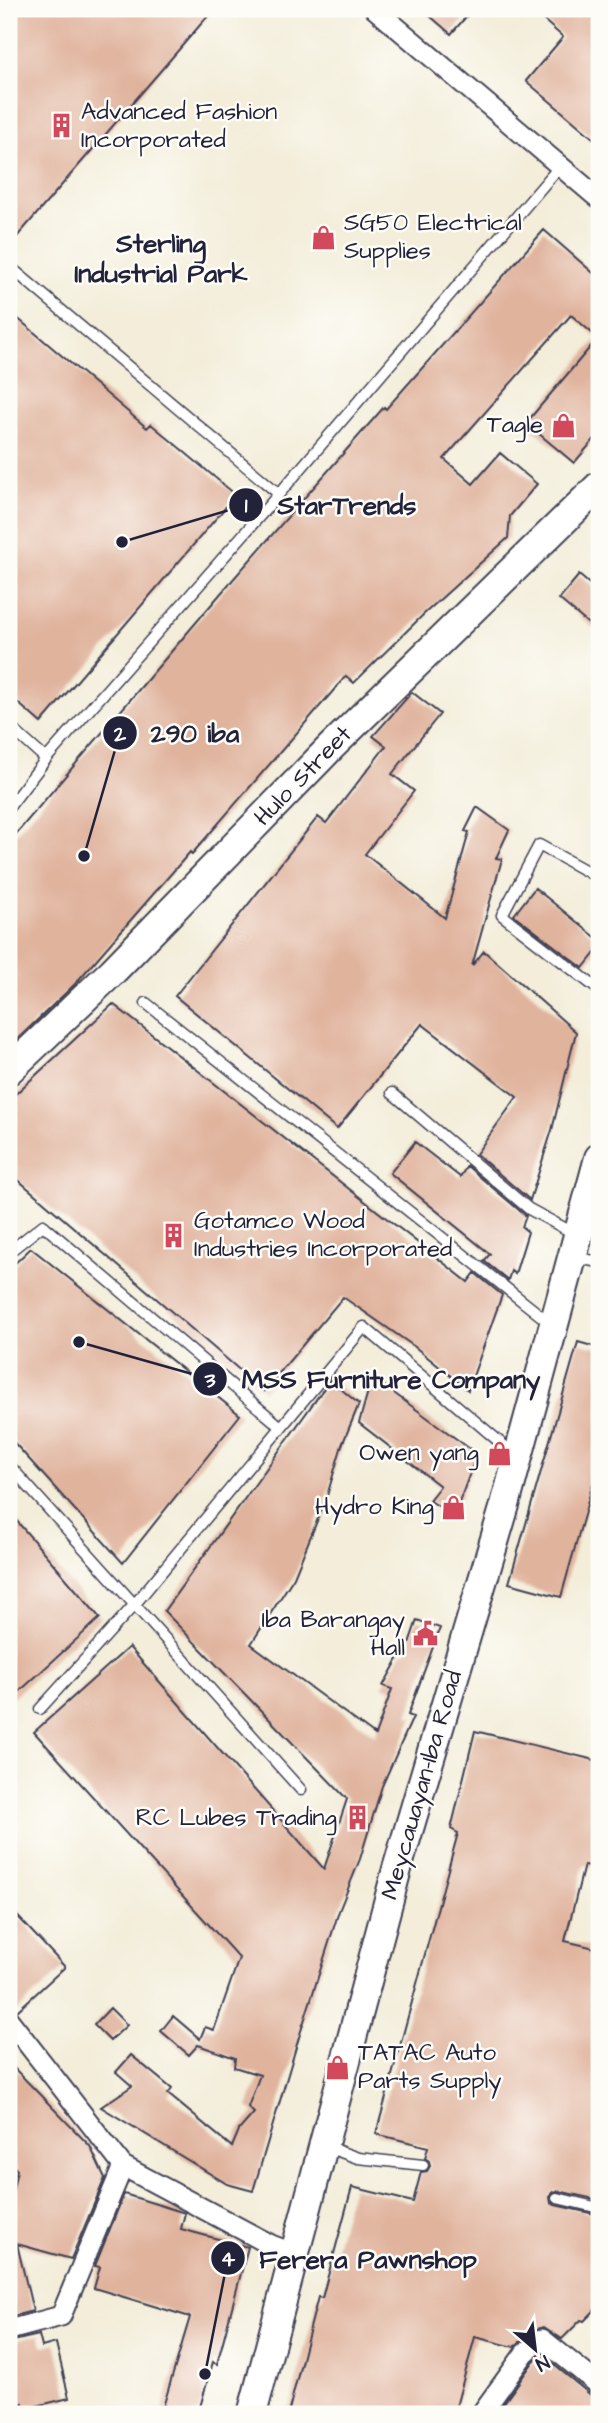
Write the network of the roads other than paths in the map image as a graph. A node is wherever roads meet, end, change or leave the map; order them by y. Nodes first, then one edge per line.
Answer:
1 (375, 9) edge
2 (560, 166) junction
3 (599, 199) edge
4 (9, 266) edge
5 (599, 486) edge
6 (279, 494) junction
7 (9, 726) edge
8 (46, 759) junction
9 (9, 807) edge
10 (599, 878) edge
11 (599, 990) edge
12 (146, 1003) dead end
13 (9, 1070) edge
14 (392, 1093) dead end
15 (599, 1158) edge
16 (9, 1252) edge
17 (583, 1252) edge
18 (553, 1326) junction
19 (281, 1427) junction
20 (517, 1457) junction
21 (9, 1465) edge
22 (135, 1604) junction
23 (40, 1709) dead end
24 (301, 1790) dead end
25 (9, 2020) edge
26 (323, 2146) junction
27 (423, 2165) dead end
28 (123, 2166) junction
29 (556, 2198) dead end
30 (599, 2208) edge
31 (295, 2254) junction
32 (9, 2330) edge
33 (599, 2385) edge
34 (252, 2414) edge
35 (481, 2414) edge

1 - 2 street
2 - 3 street
2 - 6 lane
4 - 6 lane
5 - 13 main road, Hulo Street
6 - 8 lane
7 - 8 lane
8 - 9 lane
10 - 11 lane
12 - 18 lane
14 - 17 lane
15 - 17 main road, Meycauayan-Iba Road
16 - 19 lane
17 - 18 main road, Meycauayan-Iba Road
18 - 20 main road, Meycauayan-Iba Road
19 - 20 lane
19 - 22 lane
20 - 26 main road, Meycauayan-Iba Road
21 - 22 lane
22 - 23 lane
22 - 24 lane
25 - 28 street
26 - 27 lane
26 - 31 main road, Meycauayan-Iba Road
28 - 31 street
28 - 32 street
29 - 30 lane
31 - 34 main road, Meycauayan-Iba Road
33 - 35 street

